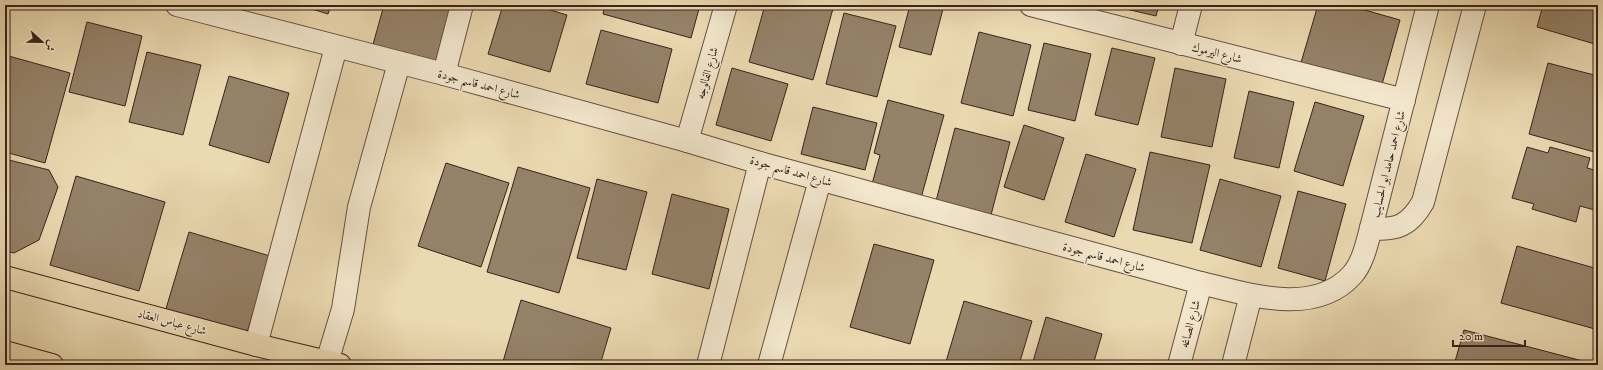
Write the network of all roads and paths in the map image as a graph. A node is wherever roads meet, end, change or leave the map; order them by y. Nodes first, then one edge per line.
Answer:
1 (177, 5) edge
2 (462, 5) edge
3 (726, 5) edge
4 (1031, 5) edge
5 (1191, 5) edge
6 (1428, 5) edge
7 (1475, 5) edge
8 (215, 10) edge
9 (1181, 44) junction
10 (336, 47) junction
11 (399, 63) junction
12 (444, 74) junction
13 (1404, 100) junction
14 (687, 141) junction
15 (760, 163) junction
16 (820, 180) junction
17 (1371, 228) junction
18 (5, 277) edge
19 (1201, 283) junction
20 (1250, 295) junction
21 (256, 345) junction
22 (5, 352) edge
23 (333, 363) edge
24 (52, 365) edge
25 (708, 365) edge
26 (769, 365) edge
27 (1179, 365) edge
28 (1233, 365) edge

1 - 8 street, شارع احمد قاسم جودة
2 - 12 street
3 - 14 street, شارع الفالوجه
4 - 9 street, شارع اليرموك
5 - 9 street
6 - 13 street, شارع احمد حامد ابو الحسايب
7 - 17 street, شارع احمد حامد ابو الحسايب
8 - 10 street, شارع احمد قاسم جودة
9 - 13 street, شارع اليرموك
10 - 11 street, شارع احمد قاسم جودة
10 - 21 street
11 - 12 street, شارع احمد قاسم جودة
11 - 23 street
12 - 14 street, شارع احمد قاسم جودة
13 - 17 street, شارع احمد حامد ابو الحسايب
14 - 15 street, شارع احمد قاسم جودة
15 - 16 street, شارع احمد قاسم جودة
15 - 25 street
16 - 19 street, شارع احمد قاسم جودة
16 - 26 street
17 - 20 street, شارع احمد قاسم جودة
18 - 21 main road, شارع عباس العقاد
19 - 20 street, شارع احمد قاسم جودة
19 - 27 street, شارع الصاغه
20 - 28 street
21 - 23 main road, شارع عباس العقاد
22 - 24 main road

